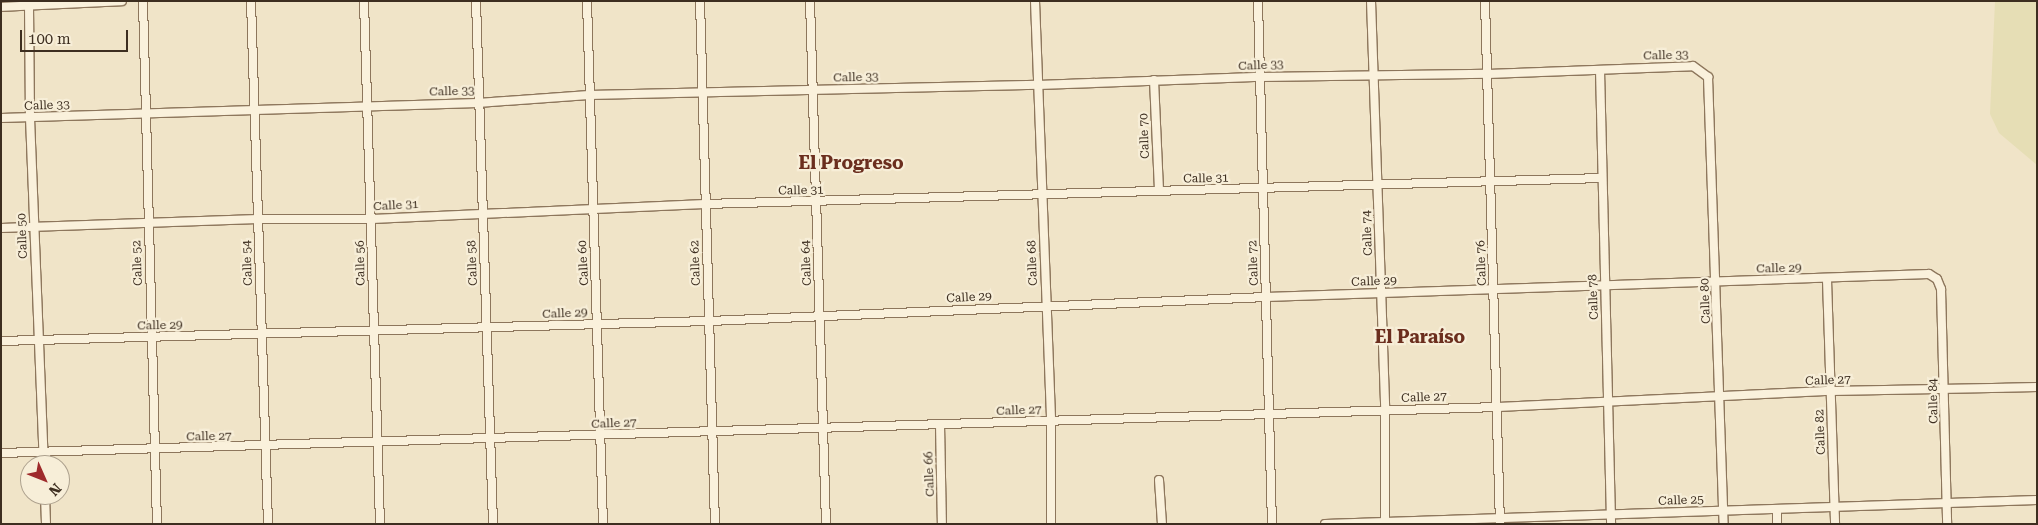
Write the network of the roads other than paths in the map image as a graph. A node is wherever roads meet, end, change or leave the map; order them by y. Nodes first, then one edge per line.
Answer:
1 (122, 1) edge
2 (143, 1) edge
3 (251, 1) edge
4 (364, 1) edge
5 (476, 1) edge
6 (587, 1) edge
7 (700, 1) edge
8 (810, 1) edge
9 (1035, 1) edge
10 (1258, 1) edge
11 (1371, 1) edge
12 (1485, 1) edge
13 (29, 5) junction
14 (1, 7) edge
15 (1600, 70) junction
16 (1374, 74) junction
17 (1488, 74) junction
18 (1260, 77) junction
19 (1708, 77) joint
20 (1154, 80) junction
21 (1038, 85) junction
22 (813, 90) junction
23 (703, 93) junction
24 (589, 95) junction
25 (478, 103) junction
26 (367, 105) junction
27 (254, 108) junction
28 (147, 112) junction
29 (1, 118) edge
30 (30, 118) junction
31 (1601, 178) junction
32 (1491, 181) junction
33 (1377, 187) junction
34 (1263, 190) junction
35 (1159, 191) junction
36 (1042, 195) junction
37 (816, 202) junction
38 (706, 204) junction
39 (592, 208) junction
40 (482, 212) junction
41 (258, 219) junction
42 (372, 219) junction
43 (149, 222) junction
44 (34, 227) junction
45 (1, 228) edge
46 (1937, 279) joint
47 (1827, 280) junction
48 (1717, 282) junction
49 (1606, 286) junction
50 (1495, 290) junction
51 (1381, 293) junction
52 (1266, 297) junction
53 (1045, 306) junction
54 (820, 316) junction
55 (710, 321) junction
56 (598, 324) junction
57 (486, 329) junction
58 (374, 330) junction
59 (261, 334) junction
60 (152, 338) junction
61 (38, 339) junction
62 (1, 341) edge
63 (2037, 388) edge
64 (1945, 389) junction
65 (1831, 391) junction
66 (1721, 397) junction
67 (1608, 401) junction
68 (1498, 407) junction
69 (1385, 411) junction
70 (1269, 414) junction
71 (1051, 421) junction
72 (940, 424) junction
73 (823, 428) junction
74 (713, 431) junction
75 (601, 436) junction
76 (490, 440) junction
77 (377, 442) junction
78 (265, 447) junction
79 (155, 449) junction
80 (44, 450) junction
81 (1, 453) edge
82 (44, 455) edge
83 (1159, 480) dead end
84 (2037, 500) edge
85 (1947, 503) junction
86 (45, 505) edge
87 (1835, 507) junction
88 (1776, 509) junction
89 (1724, 511) junction
90 (1610, 514) junction
91 (1500, 521) edge
92 (1385, 523) edge
93 (46, 524) edge
94 (157, 524) edge
95 (268, 524) edge
96 (380, 524) edge
97 (493, 524) edge
98 (603, 524) edge
99 (715, 524) edge
100 (826, 524) edge
101 (942, 524) edge
102 (1050, 524) edge
103 (1162, 524) edge
104 (1272, 524) edge
105 (1325, 524) edge
106 (1611, 524) edge
107 (1724, 524) edge
108 (1778, 524) edge
109 (1835, 524) edge
110 (1947, 524) edge

1 - 13 street
2 - 28 street, Calle 52
3 - 27 street, Calle 54
4 - 26 street, Calle 56
5 - 25 street, Calle 58
6 - 24 street, Calle 60
7 - 23 street, Calle 62
8 - 22 street, Calle 64
9 - 21 street, Calle 68
10 - 18 street, Calle 72
11 - 16 street, Calle 74
12 - 17 street, Calle 76
13 - 14 street
13 - 30 street, Calle 50
15 - 17 street, Calle 33
15 - 19 street, Calle 33
15 - 31 street, Calle 78
16 - 17 street, Calle 33
16 - 18 street, Calle 33
16 - 33 street, Calle 74
17 - 32 street, Calle 76
18 - 20 street, Calle 33
18 - 34 street, Calle 72
19 - 48 street, Calle 80
20 - 21 street, Calle 33
20 - 35 street, Calle 70
21 - 22 street, Calle 33
21 - 36 street, Calle 68
22 - 23 street, Calle 33
22 - 37 street, Calle 64
23 - 24 street, Calle 33
23 - 38 street, Calle 62
24 - 25 street, Calle 33
24 - 39 street, Calle 60
25 - 26 street, Calle 33
25 - 40 street, Calle 58
26 - 27 street, Calle 33
26 - 42 street, Calle 56
27 - 28 street, Calle 33
27 - 41 street, Calle 54
28 - 30 street, Calle 33
28 - 43 street, Calle 52
29 - 30 street, Calle 33
30 - 44 street, Calle 50
31 - 32 street, Calle 31
31 - 49 street, Calle 78
32 - 33 street, Calle 31
32 - 50 street, Calle 76
33 - 34 street, Calle 31
33 - 51 street, Calle 74
34 - 35 street, Calle 31
34 - 52 street, Calle 72
35 - 36 street, Calle 31
36 - 37 street, Calle 31
36 - 53 street, Calle 68
37 - 38 street, Calle 31
37 - 54 street, Calle 64
38 - 39 street, Calle 31
38 - 55 street, Calle 62
39 - 40 street, Calle 31
39 - 56 street, Calle 60
40 - 42 street, Calle 31
40 - 57 street, Calle 58
41 - 42 street, Calle 31
41 - 43 street, Calle 31
41 - 59 street, Calle 54
42 - 58 street, Calle 56
43 - 44 street, Calle 31
43 - 60 street, Calle 52
44 - 45 street, Calle 31
44 - 61 street, Calle 50
46 - 47 street, Calle 29
46 - 64 street, Calle 84
47 - 48 street, Calle 29
47 - 65 street, Calle 82
48 - 49 street, Calle 29
48 - 66 street, Calle 80
49 - 50 street, Calle 29
49 - 67 street, Calle 78
50 - 51 street, Calle 29
50 - 68 street, Calle 76
51 - 52 street, Calle 29
51 - 69 street, Calle 74
52 - 53 street, Calle 29
52 - 70 street, Calle 72
53 - 54 street, Calle 29
53 - 71 street, Calle 68
54 - 55 street, Calle 29
54 - 73 street, Calle 64
55 - 56 street, Calle 29
55 - 74 street, Calle 62
56 - 57 street, Calle 29
56 - 75 street, Calle 60
57 - 58 street, Calle 29
57 - 76 street, Calle 58
58 - 59 street, Calle 29
58 - 77 street, Calle 56
59 - 60 street, Calle 29
59 - 78 street, Calle 54
60 - 61 street, Calle 29
60 - 79 street, Calle 52
61 - 62 street, Calle 29
61 - 80 street, Calle 50
63 - 64 street, Calle 27
64 - 65 street, Calle 27
64 - 85 street, Calle 84
65 - 66 street, Calle 27
65 - 87 street, Calle 82
66 - 67 street, Calle 27
66 - 89 street, Calle 80
67 - 68 street, Calle 27
67 - 90 street, Calle 78
68 - 69 street, Calle 27
68 - 91 street, Calle 76
69 - 70 street, Calle 27
69 - 92 street, Calle 74
70 - 71 street, Calle 27
70 - 104 street, Calle 72
71 - 72 street, Calle 27
71 - 102 street, Calle 68
72 - 73 street, Calle 27
72 - 101 street, Calle 66
73 - 74 street, Calle 27
73 - 100 street, Calle 64
74 - 75 street, Calle 27
74 - 99 street, Calle 62
75 - 76 street, Calle 27
75 - 98 street, Calle 60
76 - 77 street, Calle 27
76 - 97 street, Calle 58
77 - 78 street, Calle 27
77 - 96 street, Calle 56
78 - 79 street, Calle 27
78 - 95 street, Calle 54
79 - 80 street, Calle 27
79 - 94 street, Calle 52
80 - 81 street, Calle 27
80 - 82 street, Calle 50
83 - 103 street
84 - 85 street, Calle 25
85 - 87 street, Calle 25
85 - 110 street, Calle 84
86 - 93 street
87 - 88 street, Calle 25
87 - 109 street, Calle 82
88 - 89 street, Calle 25
88 - 108 street
89 - 90 street, Calle 25
89 - 107 street, Calle 80
90 - 91 street, Calle 25
90 - 106 street, Calle 78
91 - 92 street, Calle 25
92 - 105 street, Calle 25

